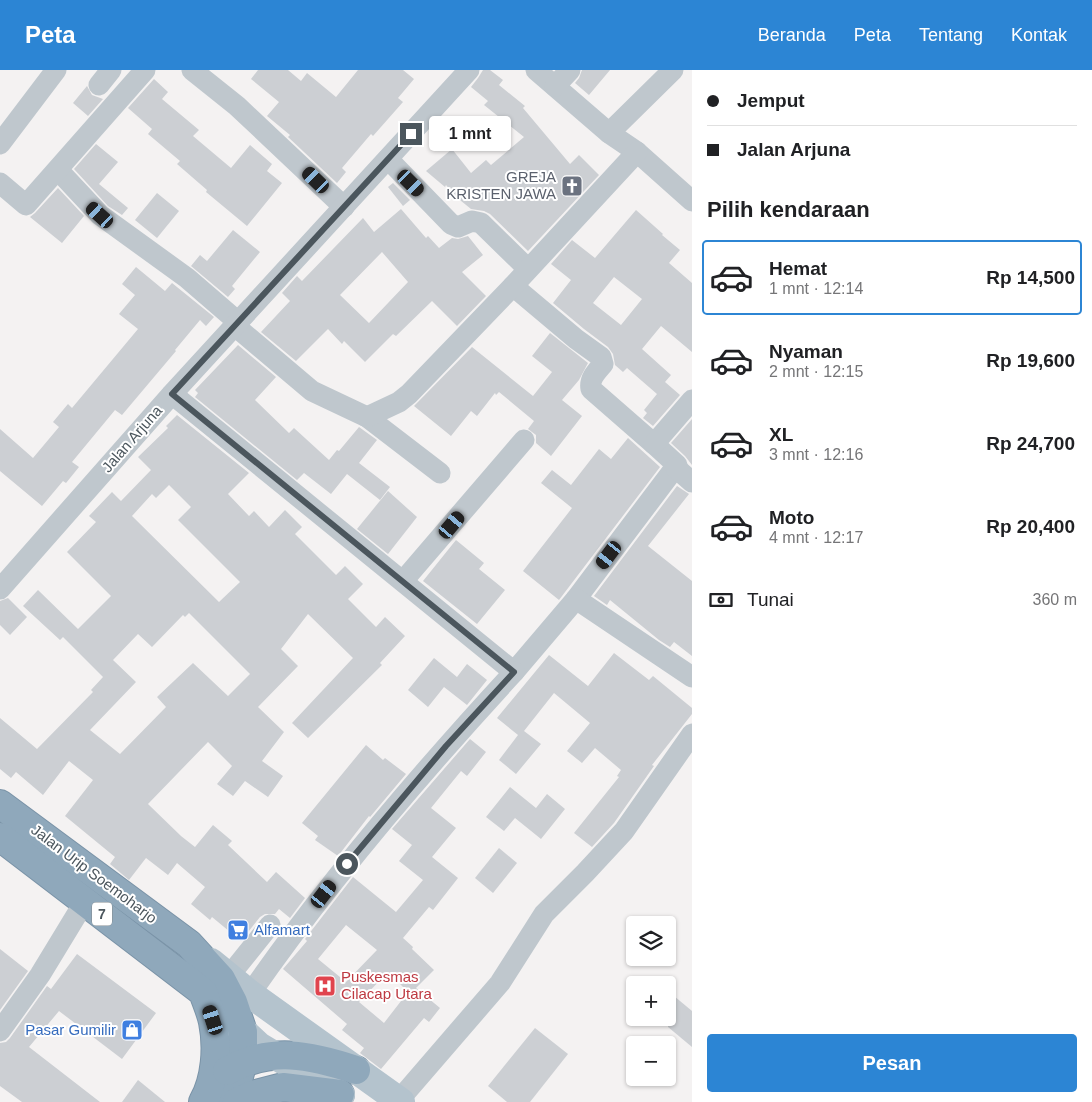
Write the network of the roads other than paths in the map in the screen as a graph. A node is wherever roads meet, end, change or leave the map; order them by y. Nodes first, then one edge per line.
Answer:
1 (56, 70) edge
2 (145, 70) edge
3 (192, 70) edge
4 (470, 70) edge
5 (536, 70) edge
6 (570, 70) edge
7 (673, 70) edge
8 (555, 86) junction
9 (609, 133) junction
10 (0, 144) edge
11 (637, 152) junction
12 (388, 159) junction
13 (58, 170) junction
14 (0, 184) edge
15 (692, 201) edge
16 (344, 206) junction
17 (528, 269) junction
18 (513, 286) junction
19 (237, 324) junction
20 (172, 394) junction
21 (692, 400) edge
22 (367, 417) junction
23 (524, 440) dead end
24 (654, 444) junction
25 (676, 468) junction
26 (440, 473) dead end
27 (692, 482) edge
28 (404, 581) junction
29 (0, 589) edge
30 (576, 598) junction
31 (514, 672) junction
32 (692, 677) edge
33 (692, 734) edge
34 (0, 804) edge
35 (0, 837) edge
36 (85, 901) junction
37 (270, 925) dead end
38 (189, 944) junction
39 (229, 976) junction
40 (203, 992) junction
41 (250, 994) junction
42 (0, 1031) edge
43 (243, 1032) junction
44 (276, 1055) junction
45 (242, 1062) junction
46 (356, 1070) junction
47 (346, 1098) edge
48 (212, 1101) edge
49 (400, 1101) edge
50 (237, 1102) edge

1 - 10 street
2 - 13 street
3 - 16 street
4 - 12 street, Jalan Arjuna
5 - 8 street
6 - 8 street
7 - 9 street
8 - 9 street
9 - 11 street
11 - 15 street
11 - 17 street
12 - 16 street, Jalan Arjuna
12 - 17 street
13 - 14 street
13 - 19 street
16 - 19 street, Jalan Arjuna
17 - 18 street
18 - 22 street
18 - 24 street
19 - 20 street, Jalan Arjuna
19 - 22 street
20 - 28 street
20 - 29 street, Jalan Arjuna
21 - 24 street
22 - 26 street
23 - 28 street
24 - 25 street
25 - 27 street
25 - 30 street
28 - 31 street
30 - 31 street
30 - 32 street
31 - 41 street
33 - 49 street
34 - 38 highway, Jalan Urip Soemoharjo / 7
35 - 36 highway, Jalan Urip Soemoharjo / 7
36 - 40 highway, Jalan Urip Soemoharjo / 7
36 - 42 street
37 - 39 street
38 - 39 main road
38 - 43 highway, 7
39 - 41 main road
40 - 43 main road
40 - 48 highway
41 - 46 main road
43 - 44 main road
43 - 45 highway, 7
44 - 45 highway
44 - 46 highway
44 - 47 main road
45 - 48 highway
46 - 49 main road
47 - 50 highway

